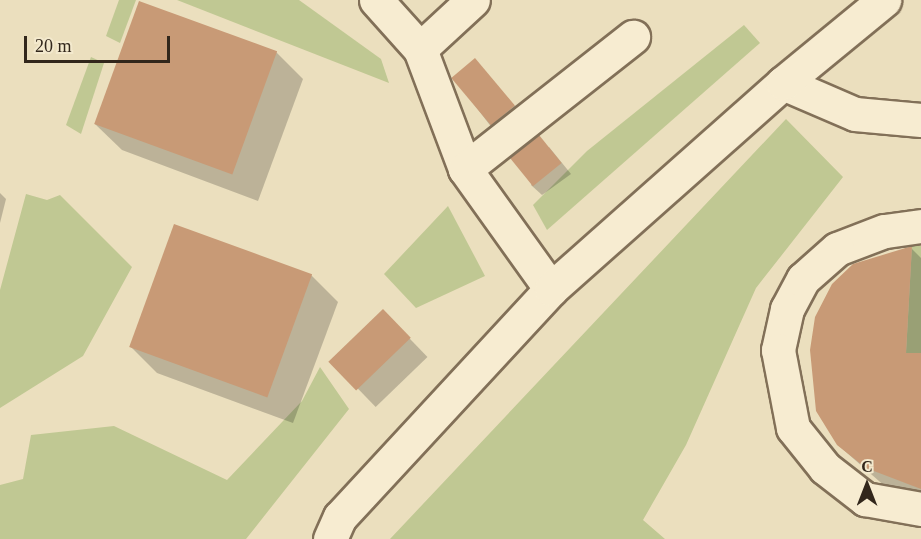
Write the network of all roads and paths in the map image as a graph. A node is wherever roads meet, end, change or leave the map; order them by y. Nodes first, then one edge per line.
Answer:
1 (376, 0) edge
2 (473, 0) edge
3 (884, 0) edge
4 (633, 37) dead end
5 (420, 49) junction
6 (783, 83) junction
7 (921, 120) edge
8 (465, 169) junction
9 (921, 226) edge
10 (551, 289) junction
11 (921, 510) edge
12 (330, 539) edge

1 - 5 street
2 - 5 street
3 - 6 street
4 - 8 street
5 - 8 street
6 - 7 street
6 - 10 street
8 - 10 street
9 - 11 street
10 - 12 street

